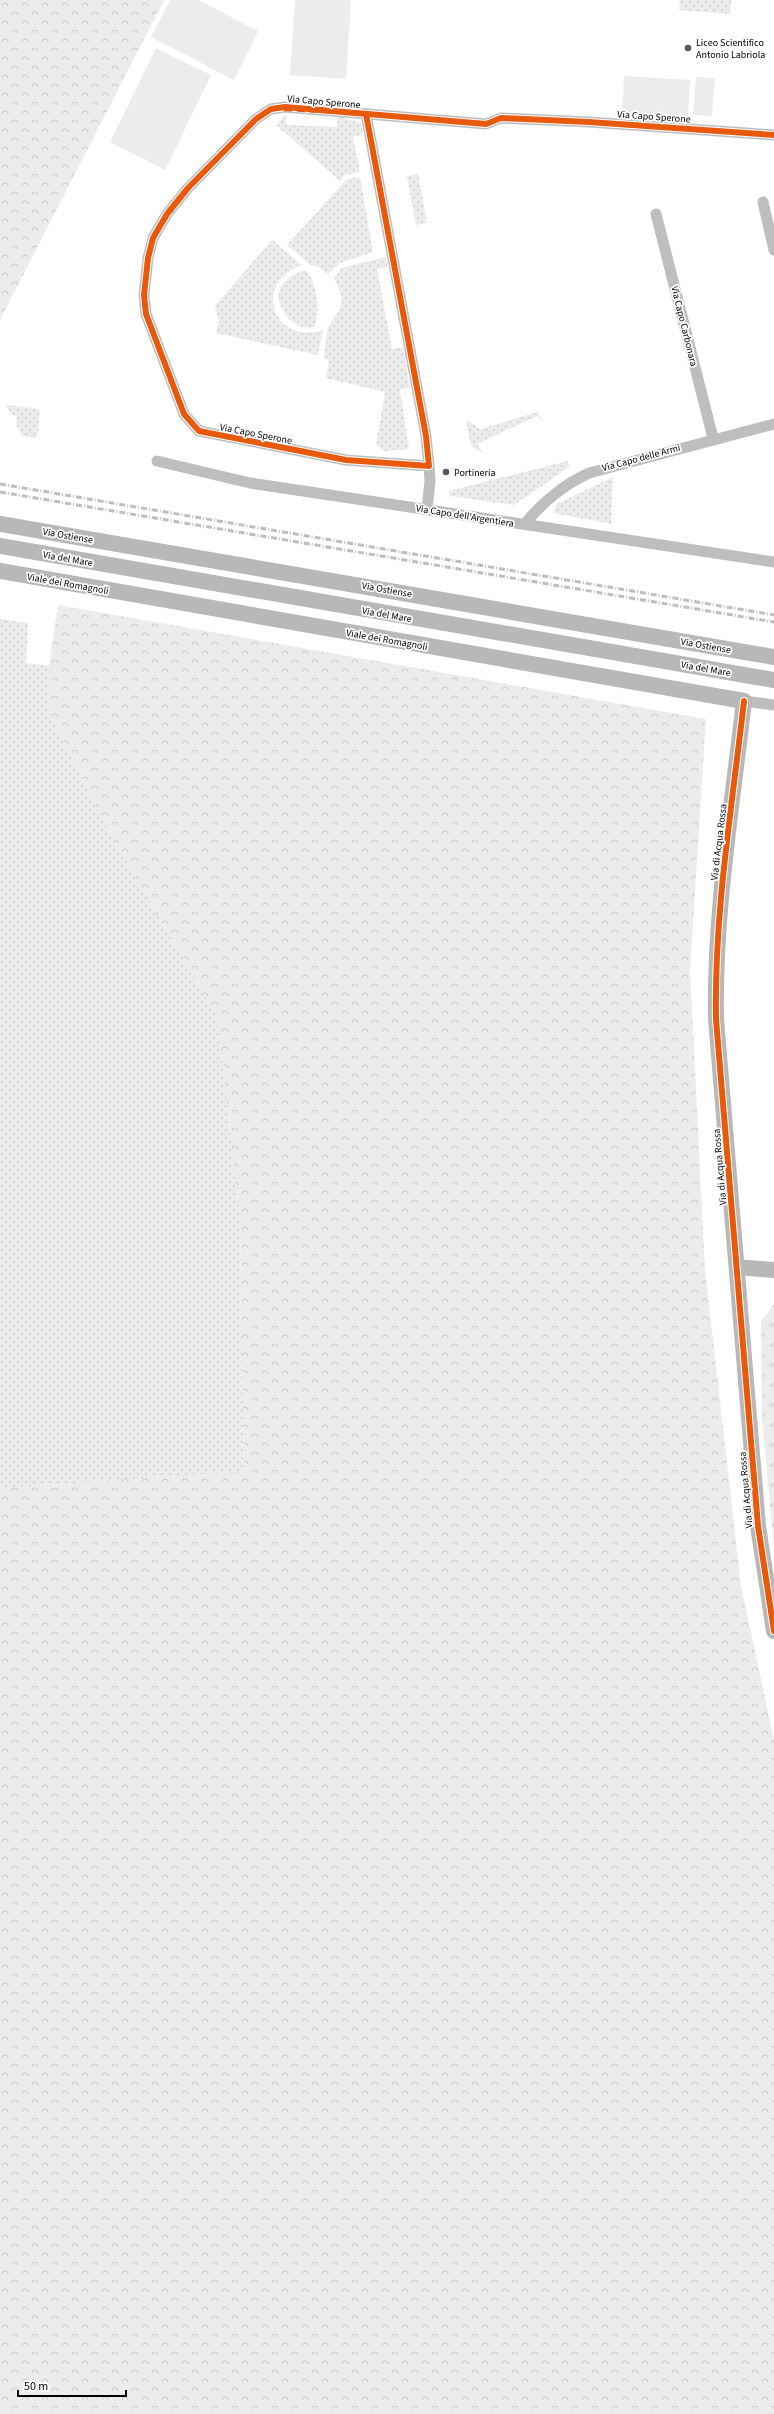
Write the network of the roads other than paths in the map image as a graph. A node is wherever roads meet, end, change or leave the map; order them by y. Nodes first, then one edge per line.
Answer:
1 (366, 114) junction
2 (774, 135) edge
3 (762, 202) dead end
4 (656, 214) dead end
5 (774, 250) edge
6 (774, 424) edge
7 (713, 438) junction
8 (157, 461) dead end
9 (429, 466) junction
10 (427, 509) junction
11 (0, 524) edge
12 (525, 524) junction
13 (0, 546) edge
14 (774, 562) edge
15 (0, 571) edge
16 (774, 657) edge
17 (774, 680) edge
18 (744, 701) junction
19 (774, 705) edge
20 (737, 1267) junction
21 (774, 1270) edge
22 (774, 1631) edge

1 - 2 street, Via Capo Sperone
1 - 9 street, Via Capo Sperone
1 - 9 street, Via Capo Sperone
3 - 5 street
4 - 7 street, Via Capo Carbonara
6 - 7 street, Via Capo delle Armi
7 - 12 street, Via Capo delle Armi
8 - 10 street, Via Capo dell'Argentiera
9 - 10 street, Via Capo Sperone
10 - 12 street, Via Capo dell'Argentiera
11 - 16 street, Via Ostiense
12 - 14 street, Via Capo dell'Argentiera
13 - 17 street, Via del Mare
15 - 18 street, Viale dei Romagnoli
18 - 19 street, Viale dei Romagnoli
18 - 20 street, Via di Acqua Rossa
20 - 21 street
20 - 22 street, Via di Acqua Rossa

